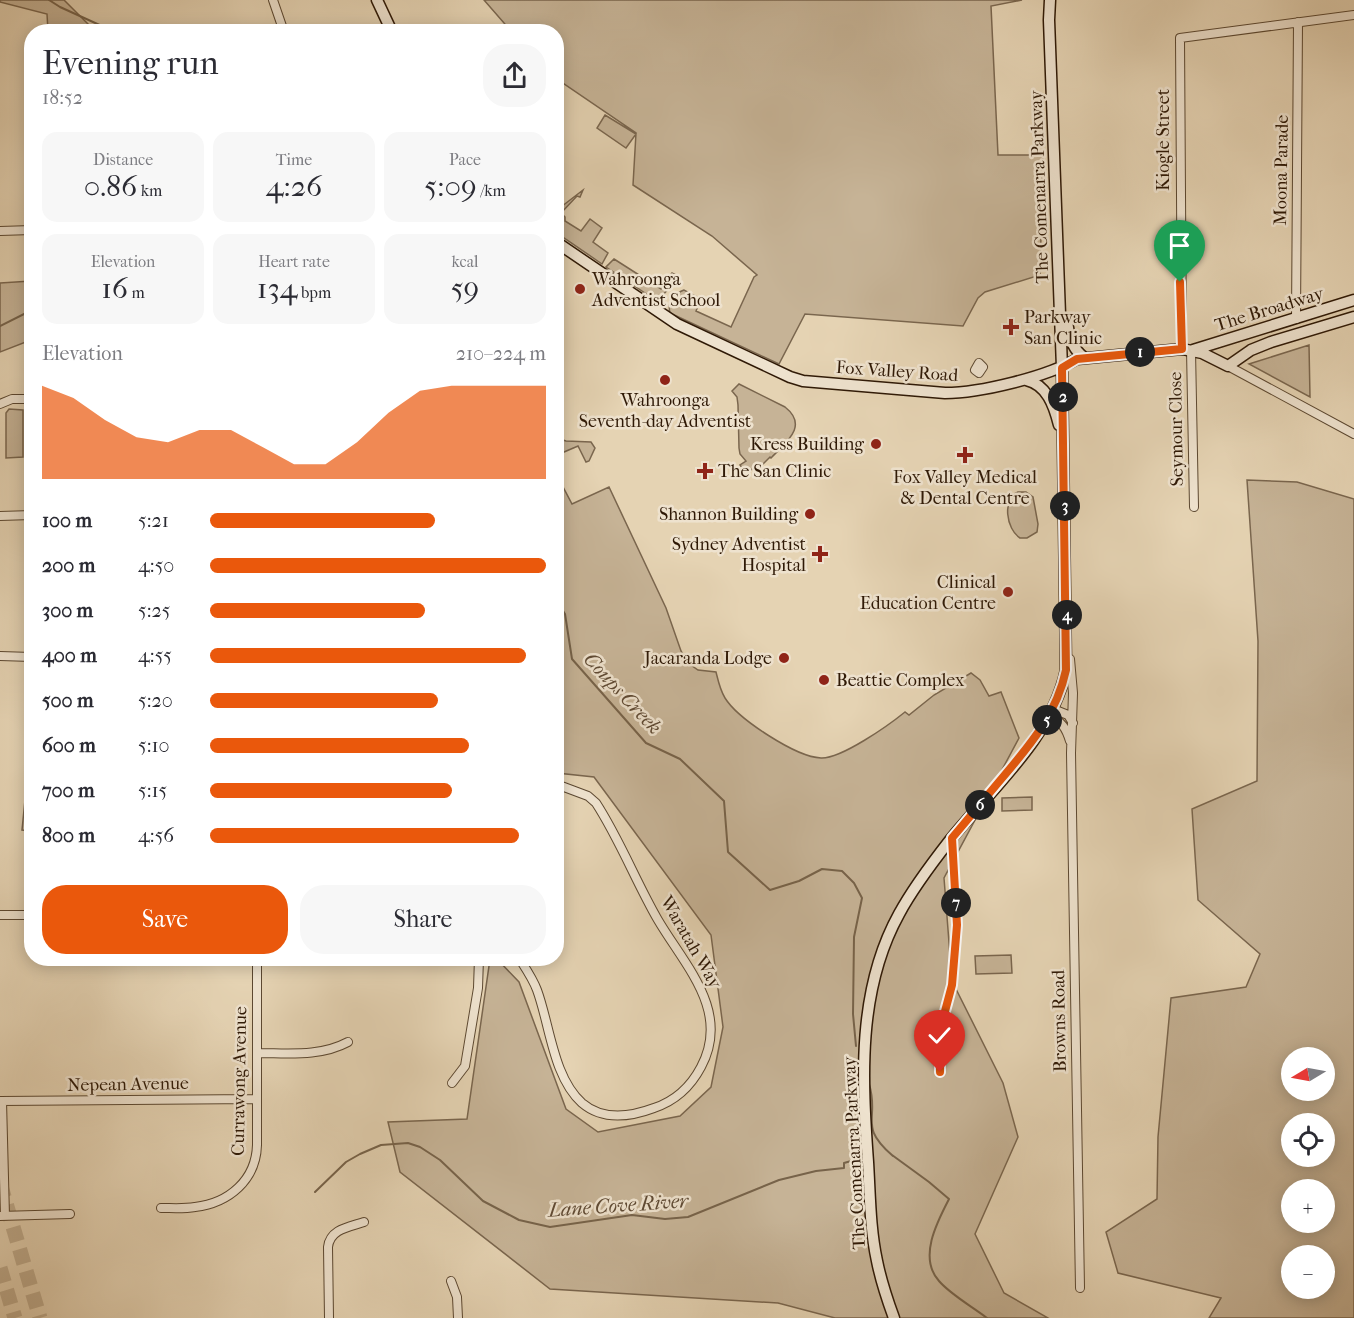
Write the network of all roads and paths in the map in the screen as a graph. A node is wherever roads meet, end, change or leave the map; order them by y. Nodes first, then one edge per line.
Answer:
1 (273, 0) edge
2 (377, 0) edge
3 (1050, 0) edge
4 (1354, 15) edge
5 (1299, 22) junction
6 (281, 24) edge
7 (388, 24) edge
8 (24, 230) edge
9 (0, 231) edge
10 (564, 247) edge
11 (1060, 285) junction
12 (1354, 300) edge
13 (1354, 317) edge
14 (1296, 319) junction
15 (1188, 350) junction
16 (1085, 358) junction
17 (1228, 366) junction
18 (1062, 368) junction
19 (1022, 380) junction
20 (24, 399) edge
21 (0, 404) edge
22 (1354, 434) edge
23 (1063, 444) junction
24 (1194, 507) dead end
25 (24, 515) edge
26 (0, 516) edge
27 (1068, 640) junction
28 (0, 656) edge
29 (24, 657) edge
30 (1052, 712) junction
31 (1073, 723) junction
32 (1071, 753) junction
33 (564, 787) edge
34 (952, 838) junction
35 (0, 915) edge
36 (24, 915) edge
37 (256, 966) edge
38 (479, 966) edge
39 (524, 966) edge
40 (348, 1042) dead end
41 (258, 1053) junction
42 (940, 1072) dead end
43 (452, 1083) dead end
44 (256, 1099) junction
45 (1, 1101) edge
46 (161, 1208) dead end
47 (70, 1214) dead end
48 (3, 1216) edge
49 (364, 1222) dead end
50 (451, 1281) dead end
51 (1080, 1288) dead end
52 (329, 1318) edge
53 (458, 1318) edge
54 (894, 1318) edge

1 - 6 street
2 - 7 main road
3 - 11 main road, The Comenarra Parkway
4 - 5 street
5 - 14 street, Moona Parade
5 - 15 street, Kiogle Street
8 - 9 street
10 - 19 main road, Fox Valley Road
11 - 16 main road
11 - 18 main road, The Comenarra Parkway
12 - 14 main road, The Broadway
13 - 17 main road, The Broadway
14 - 15 main road, The Broadway
15 - 16 main road, Fox Valley Road
15 - 17 main road, Fox Valley Road
15 - 24 street, Seymour Close
16 - 18 main road, Fox Valley Road
17 - 22 street, Fox Valley Road
18 - 19 main road, Fox Valley Road
18 - 23 main road, The Comenarra Parkway
19 - 23 main road
20 - 21 street
23 - 27 main road, The Comenarra Parkway
25 - 26 street
27 - 30 main road, The Comenarra Parkway
27 - 31 street, Browns Road
28 - 29 street
30 - 31 street
30 - 32 street, Browns Road
30 - 34 main road, The Comenarra Parkway
31 - 32 street, Browns Road
32 - 51 street, Browns Road
33 - 39 street, Waratah Way
34 - 42 street
34 - 54 main road, The Comenarra Parkway
35 - 36 street
37 - 41 street, Currawong Avenue
38 - 43 street
40 - 41 street
41 - 44 street, Currawong Avenue
44 - 45 street, Nepean Avenue
44 - 46 street, Currawong Avenue
45 - 48 street
47 - 48 street
49 - 52 street
50 - 53 street

